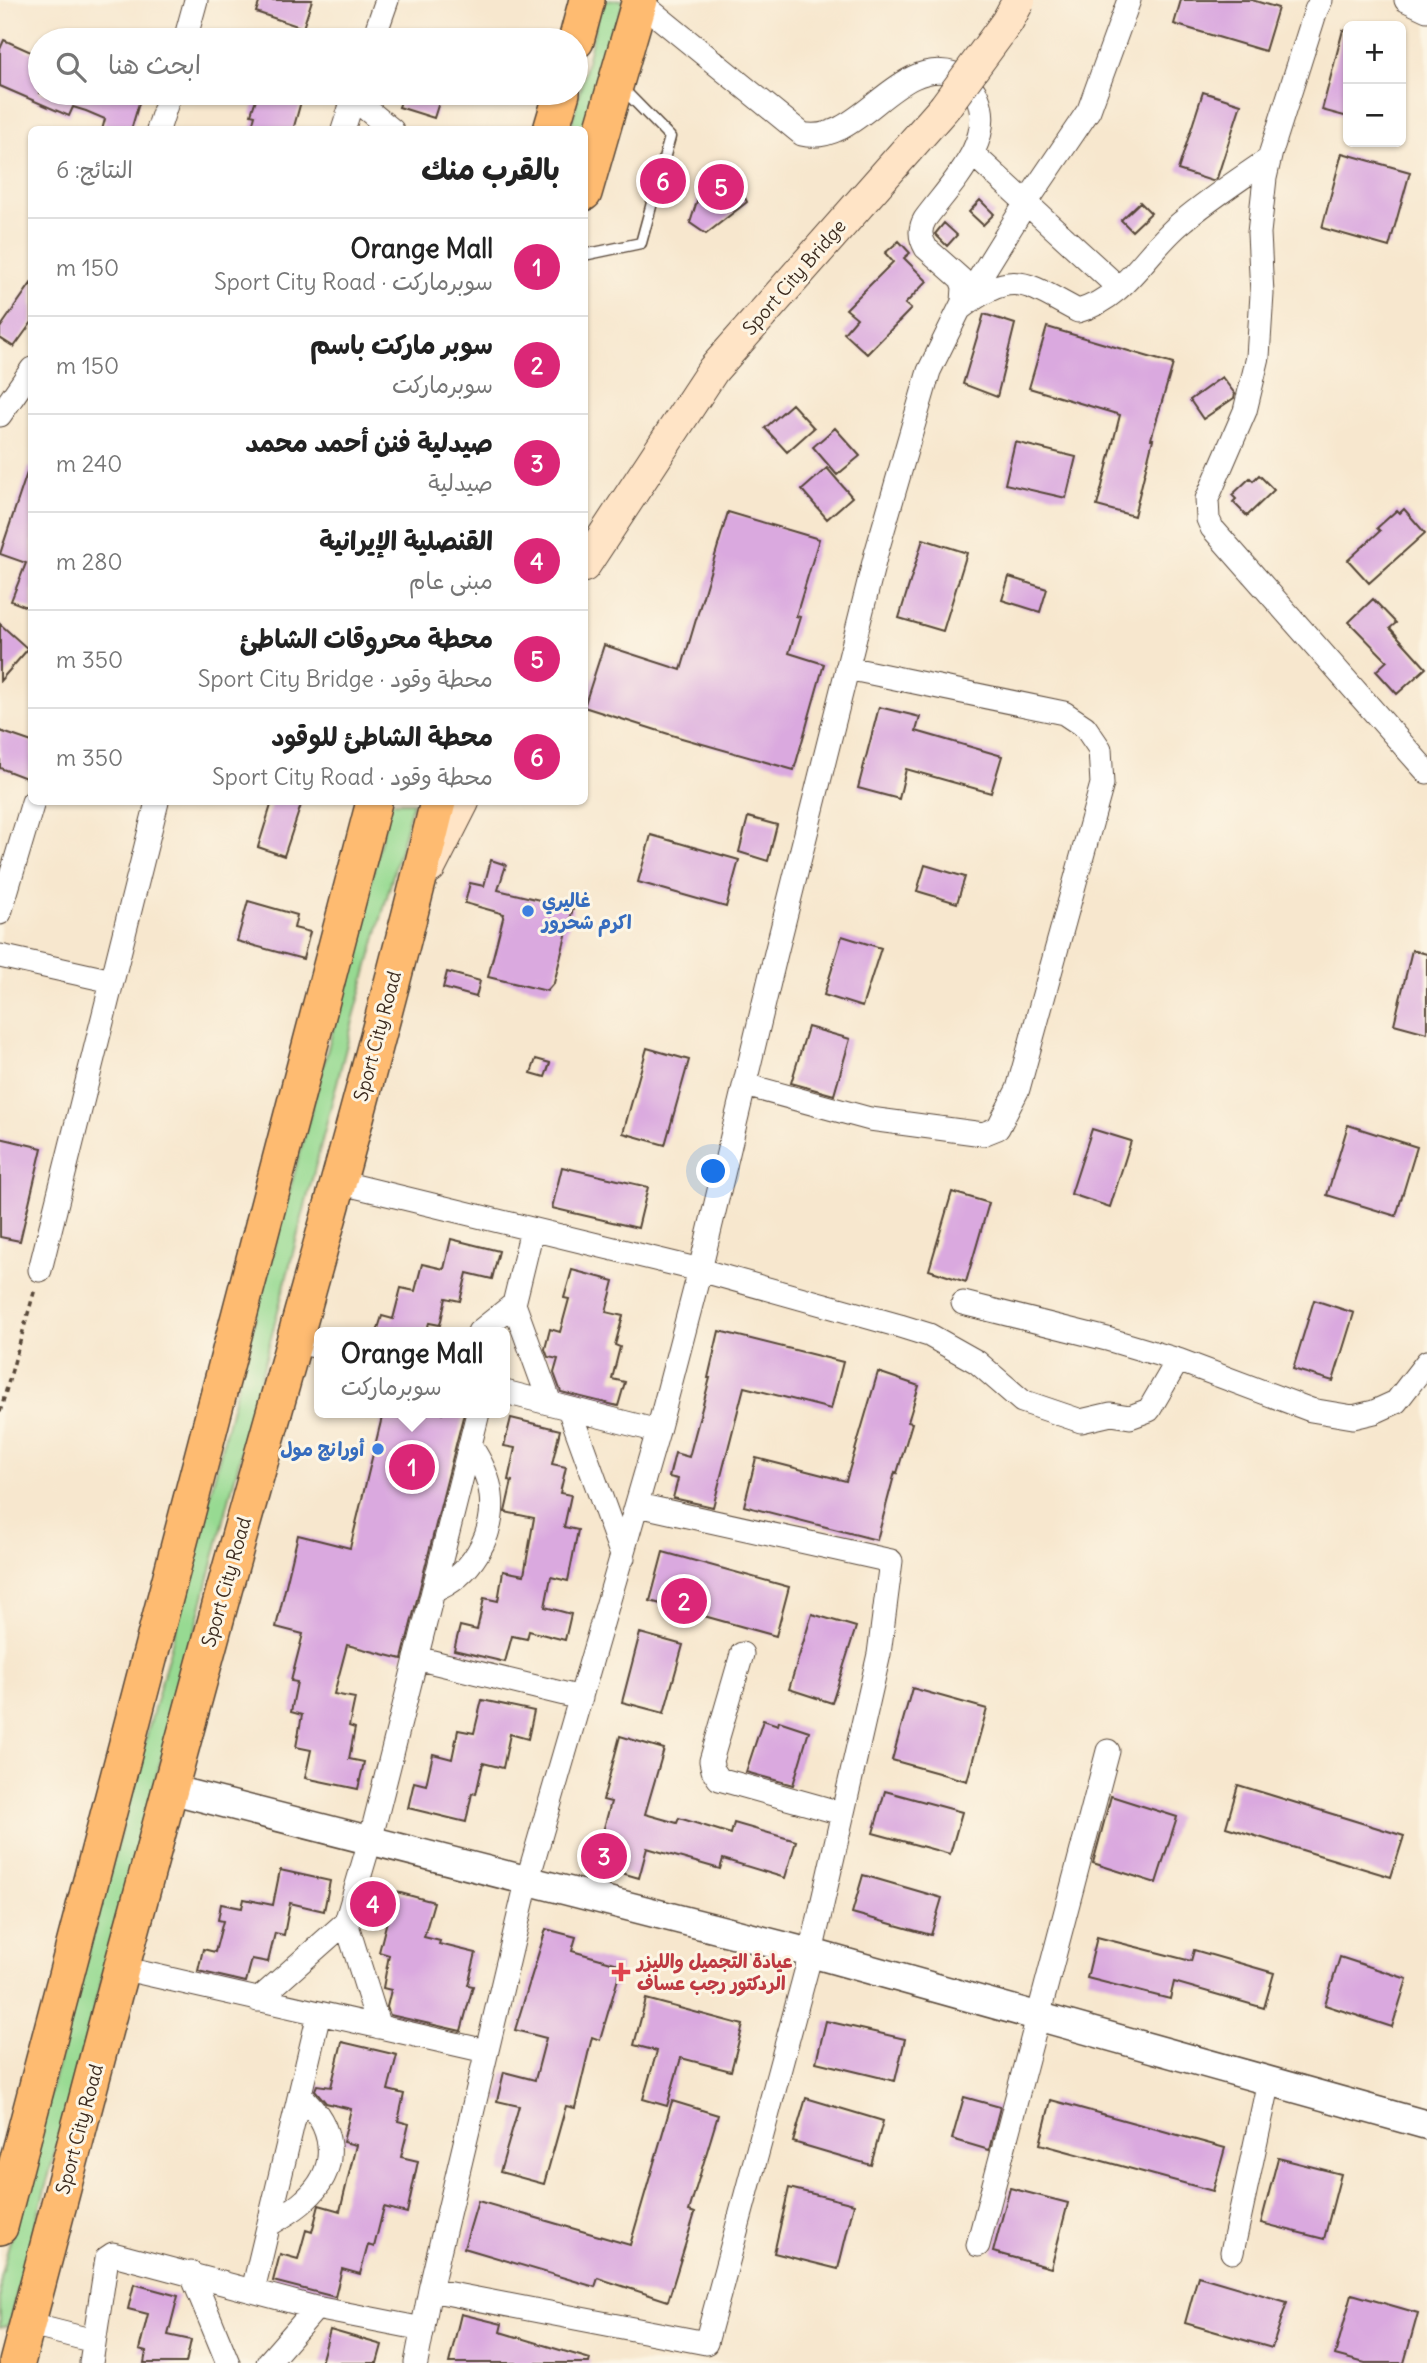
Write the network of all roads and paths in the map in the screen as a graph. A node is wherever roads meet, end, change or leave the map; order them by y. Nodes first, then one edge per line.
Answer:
1 (196, 0) edge
2 (387, 0) edge
3 (587, 0) edge
4 (1019, 0) edge
5 (1129, 0) edge
6 (1321, 0) edge
7 (1406, 0) edge
8 (640, 1) edge
9 (1427, 10) edge
10 (188, 28) edge
11 (377, 28) edge
12 (579, 28) edge
13 (617, 82) junction
14 (166, 105) edge
15 (351, 105) edge
16 (365, 105) edge
17 (558, 105) edge
18 (159, 126) edge
19 (344, 126) edge
20 (388, 126) edge
21 (552, 126) edge
22 (973, 153) junction
23 (1269, 159) junction
24 (588, 180) edge
25 (1026, 203) junction
26 (588, 254) edge
27 (1119, 288) junction
28 (961, 308) junction
29 (28, 375) edge
30 (0, 415) edge
31 (588, 560) edge
32 (848, 668) junction
33 (1427, 772) edge
34 (32, 805) edge
35 (156, 805) edge
36 (373, 805) edge
37 (437, 805) edge
38 (461, 805) edge
39 (414, 899) junction
40 (0, 913) edge
41 (0, 956) edge
42 (112, 981) junction
43 (745, 1085) junction
44 (338, 1182) junction
45 (532, 1230) junction
46 (40, 1270) joint
47 (700, 1270) junction
48 (964, 1303) dead end
49 (514, 1304) junction
50 (485, 1327) edge
51 (306, 1344) edge
52 (1178, 1360) junction
53 (1427, 1362) edge
54 (510, 1393) edge
55 (560, 1406) junction
56 (0, 1412) edge
57 (477, 1418) edge
58 (658, 1431) junction
59 (470, 1445) junction
60 (638, 1505) junction
61 (623, 1558) junction
62 (433, 1591) junction
63 (742, 1654) dead end
64 (416, 1657) junction
65 (581, 1698) junction
66 (1108, 1751) dead end
67 (169, 1789) junction
68 (841, 1813) junction
69 (370, 1841) junction
70 (527, 1882) junction
71 (346, 1922) junction
72 (811, 1953) junction
73 (121, 1968) junction
74 (258, 2000) junction
75 (319, 2014) junction
76 (1038, 2017) junction
77 (379, 2027) junction
78 (486, 2051) junction
79 (1269, 2081) junction
80 (300, 2095) junction
81 (1427, 2126) edge
82 (269, 2225) junction
83 (0, 2227) edge
84 (978, 2245) dead end
85 (1232, 2252) dead end
86 (191, 2273) junction
87 (253, 2290) junction
88 (430, 2290) junction
89 (316, 2308) junction
90 (27, 2324) junction
91 (423, 2329) junction
92 (93, 2352) edge
93 (17, 2363) edge
94 (228, 2363) edge
95 (268, 2363) edge
96 (416, 2363) edge

1 - 10 street
2 - 11 street
3 - 12 main road
4 - 31 main road, Sport City Bridge, bridge
5 - 25 street
6 - 23 street
7 - 9 street
8 - 13 main road
8 - 22 street
13 - 24 main road
13 - 26 lane
14 - 18 street
15 - 19 street
16 - 20 street
17 - 21 main road
22 - 25 street
22 - 28 street
23 - 27 street
23 - 33 street
25 - 27 street
25 - 28 street
27 - 28 street
28 - 32 street
29 - 30 street
32 - 43 street
32 - 43 street
34 - 40 street
35 - 42 street
36 - 83 main road
37 - 39 main road, Sport City Road
38 - 39 main road
39 - 44 main road, Sport City Road
41 - 42 street
42 - 46 street
43 - 47 street
44 - 45 street
44 - 51 main road, Sport City Road
45 - 47 street
45 - 49 street
46 - 56 path
47 - 52 street
47 - 58 street
48 - 52 street
49 - 50 street
49 - 55 street
51 - 67 main road, Sport City Road
52 - 53 street
54 - 55 street
55 - 58 street
55 - 61 street
57 - 59 street
58 - 60 street
59 - 62 street
59 - 62 street
60 - 61 street
60 - 68 street
61 - 65 street
62 - 64 street
63 - 68 street
64 - 65 street
64 - 69 street
65 - 70 street
66 - 76 street
67 - 69 street
67 - 73 main road, Sport City Road
68 - 72 street
69 - 70 street
69 - 71 street
70 - 72 street
70 - 78 street
71 - 74 street
71 - 77 street
72 - 76 street
72 - 88 street
73 - 74 street
73 - 90 main road, Sport City Road
74 - 75 street
75 - 77 street
75 - 80 street
76 - 79 street
76 - 84 street
77 - 78 street
78 - 88 street
79 - 81 street
79 - 85 street
80 - 82 street
80 - 82 street
82 - 87 street
86 - 87 street
86 - 92 street
86 - 94 street
87 - 89 street
88 - 91 street
89 - 91 street
89 - 95 street
90 - 92 street
90 - 93 main road, Sport City Road
91 - 96 street

